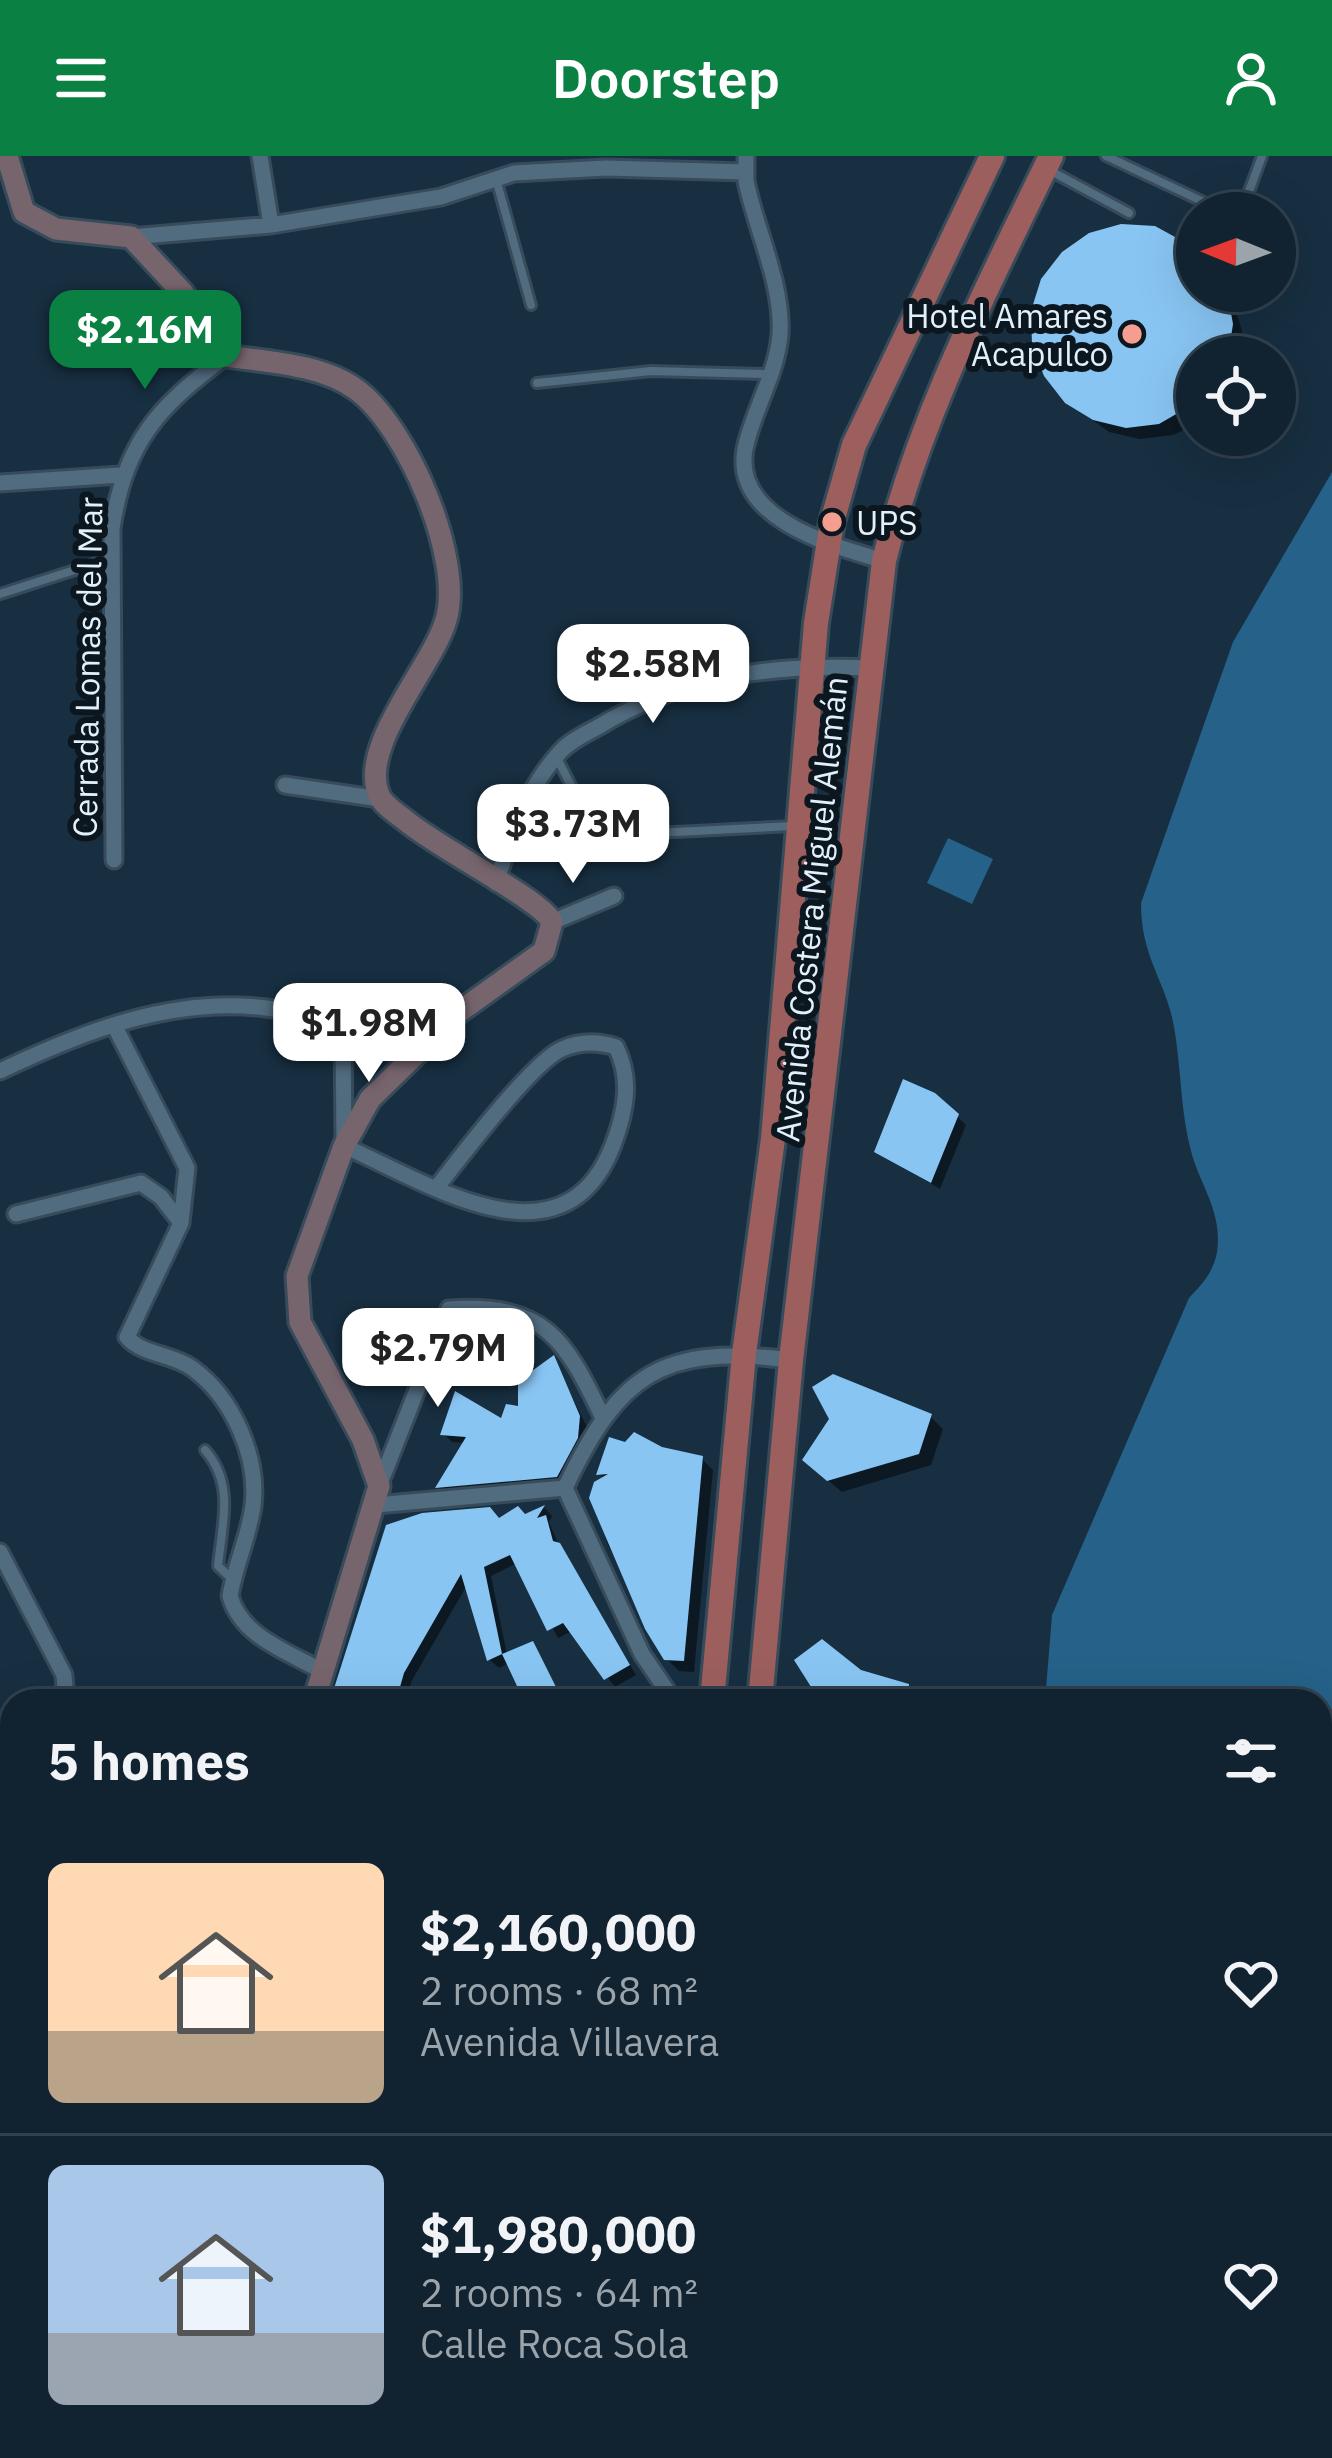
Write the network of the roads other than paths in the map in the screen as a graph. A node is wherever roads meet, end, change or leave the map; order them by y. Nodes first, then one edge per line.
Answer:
1 (7, 156) edge
2 (260, 156) edge
3 (992, 156) edge
4 (1106, 156) edge
5 (1262, 156) edge
6 (1048, 162) edge
7 (746, 164) edge
8 (496, 178) junction
9 (1184, 192) edge
10 (1249, 192) edge
11 (1129, 213) dead end
12 (271, 226) junction
13 (131, 237) junction
14 (531, 305) dead end
15 (226, 356) junction
16 (770, 374) junction
17 (537, 383) dead end
18 (121, 475) junction
19 (0, 483) edge
20 (829, 544) junction
21 (112, 558) junction
22 (884, 561) junction
23 (0, 594) edge
24 (813, 666) junction
25 (871, 668) junction
26 (556, 756) junction
27 (285, 785) dead end
28 (380, 799) junction
29 (800, 826) junction
30 (114, 860) dead end
31 (496, 883) junction
32 (614, 896) dead end
33 (552, 922) junction
34 (114, 1025) junction
35 (343, 1025) junction
36 (418, 1050) junction
37 (0, 1071) edge
38 (344, 1146) junction
39 (437, 1187) junction
40 (16, 1214) dead end
41 (181, 1222) junction
42 (743, 1354) junction
43 (791, 1360) junction
44 (602, 1416) junction
45 (206, 1450) dead end
46 (565, 1488) junction
47 (378, 1495) junction
48 (0, 1552) edge
49 (233, 1580) junction
50 (320, 1670) junction
51 (66, 1689) edge
52 (316, 1689) edge
53 (666, 1689) edge
54 (713, 1689) edge
55 (761, 1689) edge

1 - 13 main road
2 - 12 street
3 - 20 main road, Avenida Costera Miguel Alemán
4 - 9 lane
5 - 10 lane
6 - 11 lane
6 - 22 main road, Avenida Costera Miguel Alemán
7 - 8 street
7 - 16 street
8 - 12 street
8 - 14 lane
12 - 13 street
13 - 15 main road
15 - 18 street
15 - 28 main road
16 - 17 lane
16 - 20 street
18 - 19 street
18 - 21 street, Cerrada Lomas del Mar
20 - 22 street
20 - 24 main road, Avenida Costera Miguel Alemán
21 - 23 lane
21 - 30 street, Cerrada Lomas del Mar
22 - 25 main road, Avenida Costera Miguel Alemán
24 - 25 street
24 - 26 street
24 - 29 main road, Avenida Costera Miguel Alemán
25 - 43 main road, Avenida Costera Miguel Alemán
26 - 29 lane
26 - 31 street
27 - 28 street
28 - 31 main road
29 - 42 main road, Avenida Costera Miguel Alemán
31 - 33 main road
32 - 33 street
33 - 36 main road
34 - 35 street
34 - 37 street
34 - 41 street
35 - 36 street
35 - 38 street
36 - 38 main road
38 - 39 street
38 - 47 main road
39 - 39 street
40 - 41 street
41 - 49 street
42 - 43 street
42 - 44 street
42 - 54 main road, Avenida Costera Miguel Alemán
43 - 55 main road, Avenida Costera Miguel Alemán
44 - 46 street
44 - 47 street
45 - 49 lane
46 - 47 street
46 - 53 street
47 - 50 main road
48 - 51 street
49 - 50 street
50 - 52 main road

